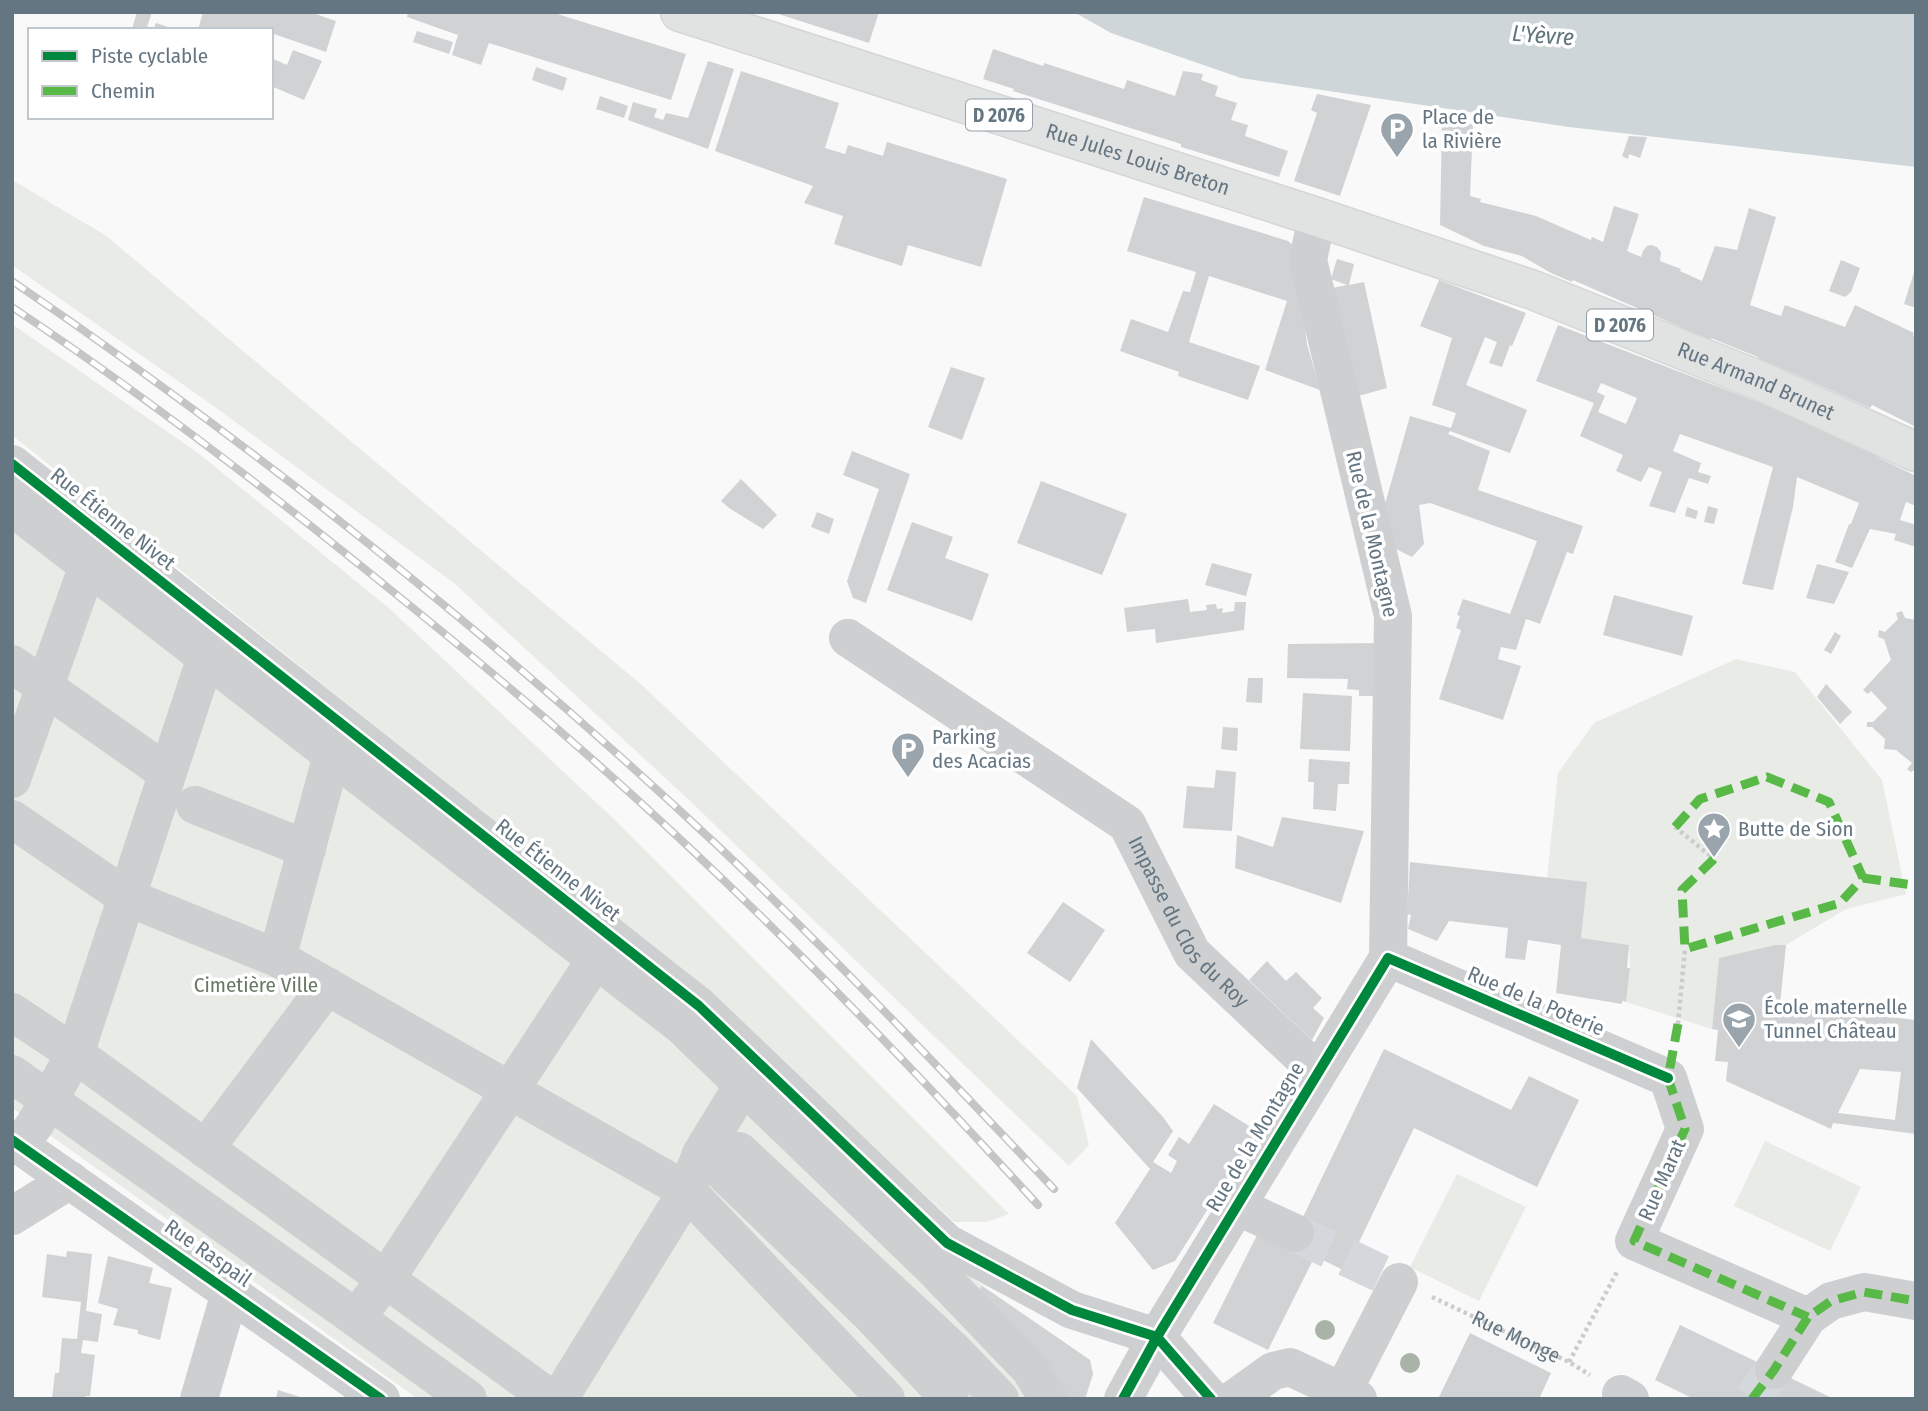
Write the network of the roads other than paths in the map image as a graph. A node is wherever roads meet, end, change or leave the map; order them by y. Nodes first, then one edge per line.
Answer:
1 (680, 12) edge
2 (1317, 217) junction
3 (1916, 452) edge
4 (12, 464) edge
5 (13, 509) edge
6 (88, 565) junction
7 (848, 638) dead end
8 (206, 657) junction
9 (12, 664) edge
10 (45, 687) junction
11 (332, 755) junction
12 (167, 773) junction
13 (12, 779) edge
14 (195, 805) dead end
15 (12, 819) edge
16 (307, 849) junction
17 (126, 897) junction
18 (277, 958) junction
19 (1388, 958) junction
20 (596, 960) junction
21 (327, 986) junction
22 (12, 1012) edge
23 (75, 1054) junction
24 (1318, 1072) junction
25 (12, 1073) edge
26 (1668, 1079) joint
27 (743, 1085) junction
28 (510, 1090) junction
29 (50, 1099) junction
30 (16, 1142) edge
31 (205, 1149) junction
32 (725, 1174) junction
33 (70, 1180) junction
34 (687, 1191) junction
35 (1236, 1206) junction
36 (12, 1216) edge
37 (1295, 1233) tunnel mouth
38 (386, 1279) junction
39 (1399, 1282) road end
40 (230, 1293) junction
41 (1916, 1301) edge
42 (1808, 1317) junction
43 (356, 1318) junction
44 (1157, 1337) junction
45 (1774, 1370) tunnel mouth
46 (1350, 1395) edge
47 (879, 1396) edge
48 (199, 1399) edge
49 (380, 1399) edge
50 (468, 1399) edge
51 (551, 1399) edge
52 (559, 1399) edge
53 (950, 1399) edge
54 (1000, 1399) edge
55 (1048, 1399) edge
56 (1123, 1399) edge
57 (1211, 1399) edge
58 (1234, 1399) edge

1 - 2 main road, Rue Jules Louis Breton / D 2076
2 - 3 main road, Rue Armand Brunet / D 2076
2 - 19 street, Rue de la Montagne
4 - 44 street, Rue Étienne Nivet
5 - 6 street
6 - 8 street
6 - 10 street
7 - 24 street, Impasse du Clos du Roy
8 - 11 street
8 - 12 street
9 - 10 street
10 - 12 street
10 - 13 street
11 - 16 street
11 - 20 street
12 - 17 street
14 - 16 street
15 - 17 street
16 - 18 street
17 - 18 street
17 - 23 street
18 - 21 street
19 - 24 street, Rue de la Montagne
19 - 26 street, Rue de la Poterie
20 - 27 street
20 - 28 street
21 - 28 street
21 - 31 street
22 - 23 street
23 - 29 street
23 - 31 street
24 - 35 street, Rue de la Montagne
25 - 29 street
26 - 42 street, Rue Marat
27 - 34 street
27 - 55 street
28 - 34 street
28 - 38 street
29 - 30 street
29 - 43 street
30 - 33 street, Rue Raspail
31 - 38 street
32 - 34 street
32 - 53 street
32 - 54 street
33 - 36 street
33 - 40 street, Rue Raspail
34 - 47 street
34 - 52 street
35 - 37 street
35 - 44 street, Rue de la Montagne
38 - 43 street
38 - 51 street
39 - 46 street
40 - 48 street
40 - 49 street, Rue Raspail
41 - 42 street
42 - 45 street
43 - 50 street
44 - 56 street, Rue de la Montagne
44 - 57 street
46 - 58 street

